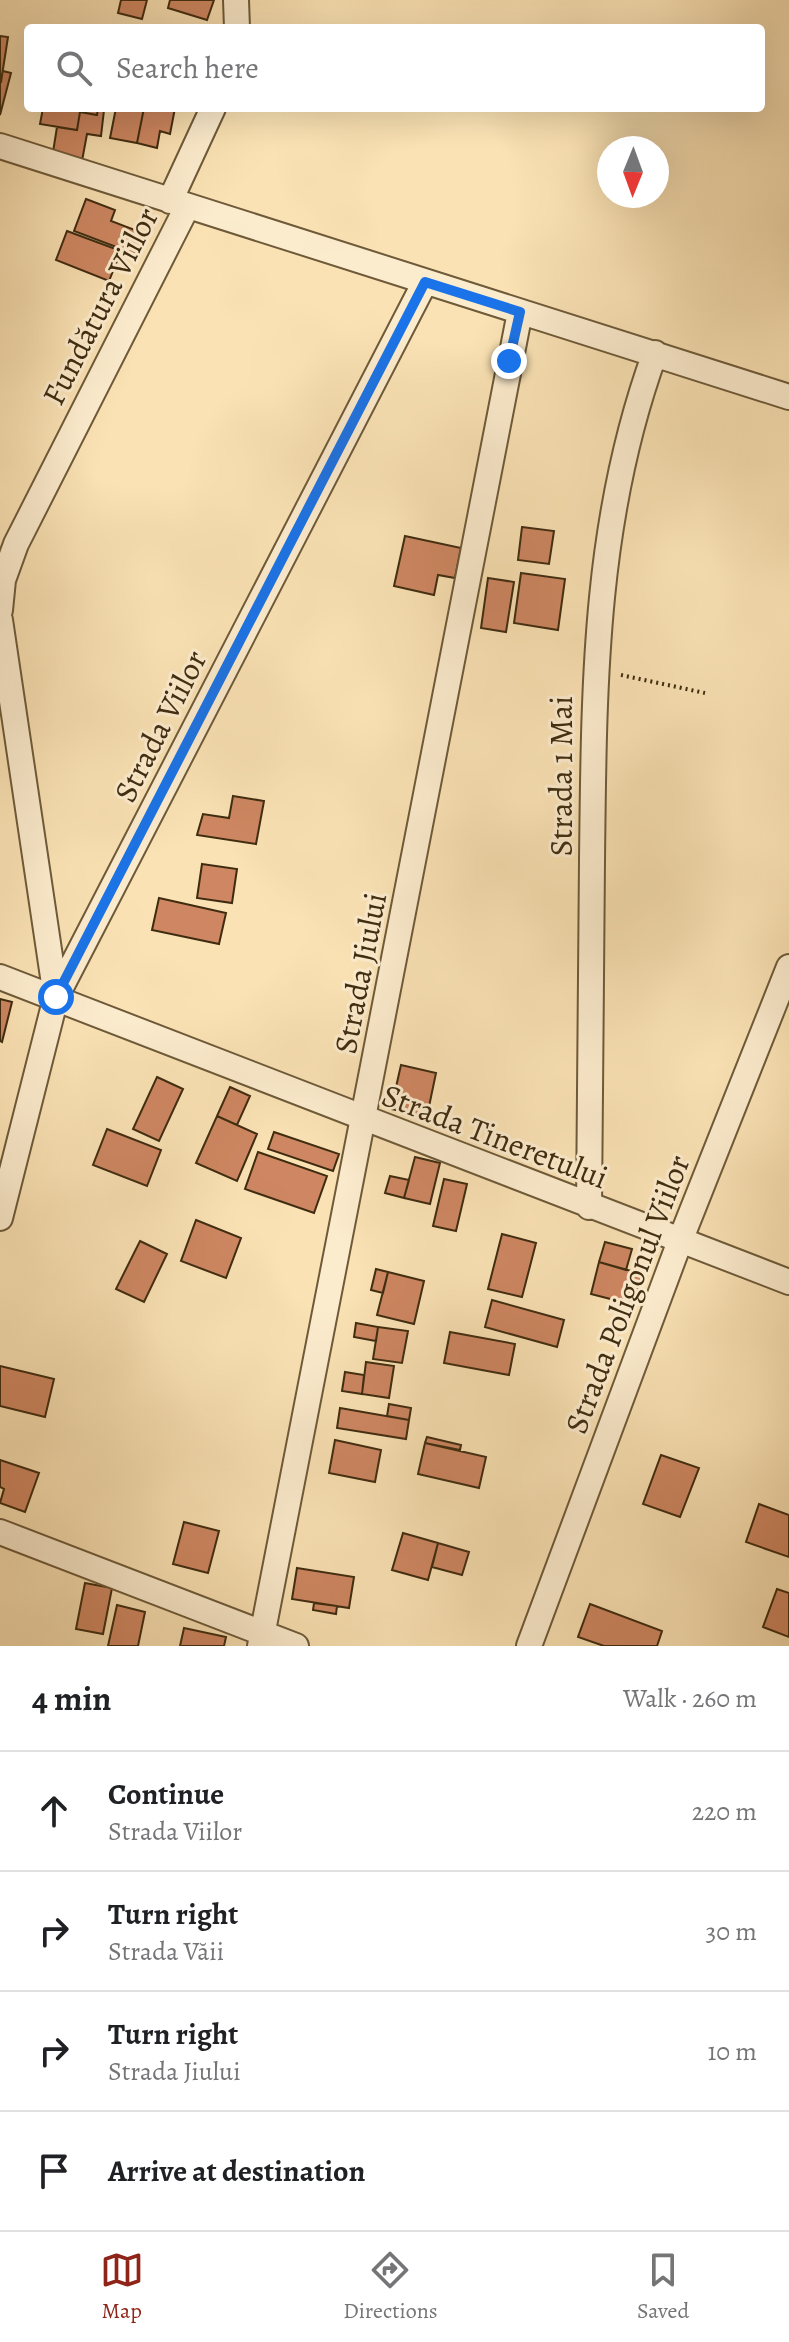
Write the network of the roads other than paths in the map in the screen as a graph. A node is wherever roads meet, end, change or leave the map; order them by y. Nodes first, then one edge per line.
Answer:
1 (236, 0) edge
2 (237, 24) edge
3 (212, 112) edge
4 (0, 146) edge
5 (178, 204) junction
6 (425, 282) junction
7 (520, 312) junction
8 (655, 353) junction
9 (789, 397) edge
10 (0, 610) edge
11 (0, 620) edge
12 (789, 967) edge
13 (0, 977) edge
14 (56, 997) junction
15 (365, 1120) junction
16 (589, 1207) junction
17 (0, 1218) edge
18 (680, 1241) junction
19 (789, 1282) edge
20 (0, 1532) edge
21 (262, 1640) edge
22 (296, 1646) edge
23 (529, 1646) edge

1 - 2 street
3 - 5 street, Fundătura Viilor
4 - 5 street
5 - 6 street
5 - 10 street, Fundătura Viilor
6 - 7 street
6 - 14 street, Strada Viilor
7 - 8 street
7 - 15 street, Strada Jiului
8 - 9 street
8 - 16 street, Strada 1 Mai
11 - 14 street
12 - 18 street, Strada Poligonul Viilor
13 - 14 street, Strada Tineretului
14 - 15 street, Strada Tineretului
14 - 17 street, Strada Viilor
15 - 16 street, Strada Tineretului
15 - 21 street, Strada Jiului
16 - 18 street, Strada Tineretului
18 - 19 street, Strada Tineretului
18 - 23 street, Strada Poligonul Viilor
20 - 21 street
21 - 22 street

